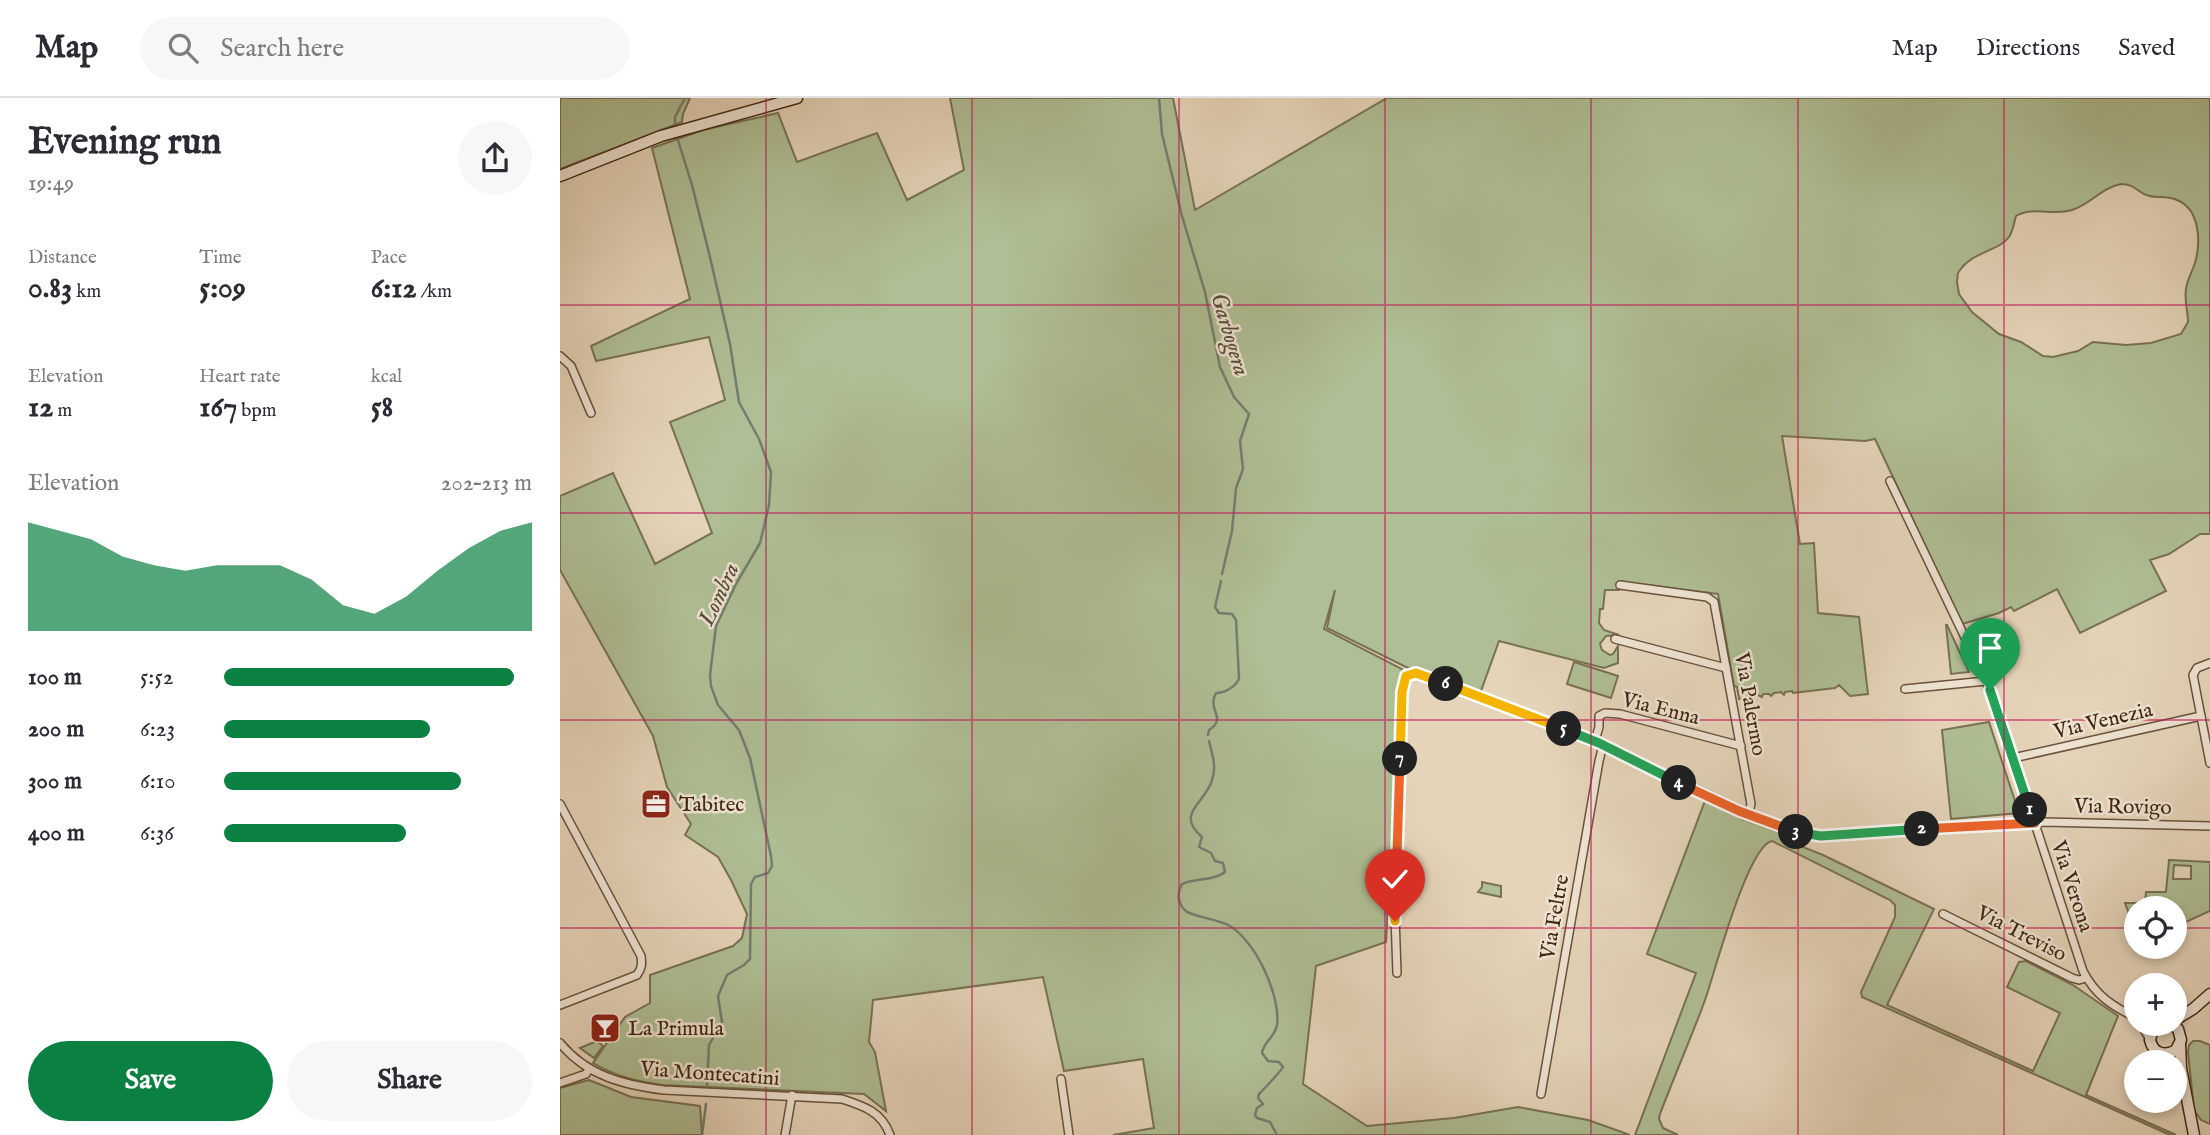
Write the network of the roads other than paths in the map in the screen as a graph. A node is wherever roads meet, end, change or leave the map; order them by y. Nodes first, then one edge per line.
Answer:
1 (797, 98) edge
2 (560, 176) edge
3 (560, 356) edge
4 (591, 413) dead end
5 (1890, 481) dead end
6 (1620, 585) dead end
7 (1615, 639) dead end
8 (2210, 663) edge
9 (1727, 668) junction
10 (1986, 681) junction
11 (1905, 689) dead end
12 (2201, 716) junction
13 (1595, 741) junction
14 (1603, 745) junction
15 (1741, 746) junction
16 (2013, 758) junction
17 (2210, 759) edge
18 (560, 804) edge
19 (1748, 815) junction
20 (2035, 823) junction
21 (2210, 826) edge
22 (1943, 914) dead end
23 (1397, 973) dead end
24 (2086, 978) junction
25 (2210, 994) edge
26 (560, 1005) edge
27 (2193, 1009) junction
28 (2124, 1011) edge
29 (2187, 1013) edge
30 (2148, 1036) edge
31 (2151, 1036) edge
32 (2180, 1036) edge
33 (2150, 1040) junction
34 (2181, 1040) junction
35 (560, 1043) edge
36 (2156, 1050) edge
37 (2174, 1050) edge
38 (2182, 1050) edge
39 (589, 1069) junction
40 (1061, 1079) dead end
41 (560, 1083) edge
42 (1541, 1094) dead end
43 (792, 1095) junction
44 (2187, 1099) edge
45 (785, 1135) edge
46 (890, 1135) edge
47 (1069, 1135) edge
48 (2194, 1135) edge

1 - 2 street
3 - 4 street
5 - 10 street, Via Verona
6 - 9 street, Via Palermo
7 - 9 street
8 - 12 street
9 - 15 street, Via Palermo
10 - 11 street
10 - 16 street, Via Verona
12 - 16 street, Via Venezia
12 - 17 street
13 - 14 street, Via Rovigo
13 - 15 street, Via Enna
13 - 23 street, Via Rovigo
14 - 19 street, Via Rovigo
14 - 42 street, Via Feltre
15 - 19 street, Via Palermo
16 - 20 street, Via Verona
18 - 26 street
19 - 20 street, Via Rovigo
20 - 21 street, Via Rovigo
20 - 24 street, Via Verona
22 - 24 street, Via Treviso
24 - 28 street, Via Verona
25 - 27 street
27 - 29 street
27 - 34 street
30 - 33 street
31 - 33 street
32 - 34 street
33 - 36 street
34 - 37 street
34 - 38 street
35 - 39 street, Via Montecatini
39 - 41 street
39 - 43 street, Via Montecatini
40 - 47 street
43 - 45 street
43 - 46 street, Via Montecatini
44 - 48 street

